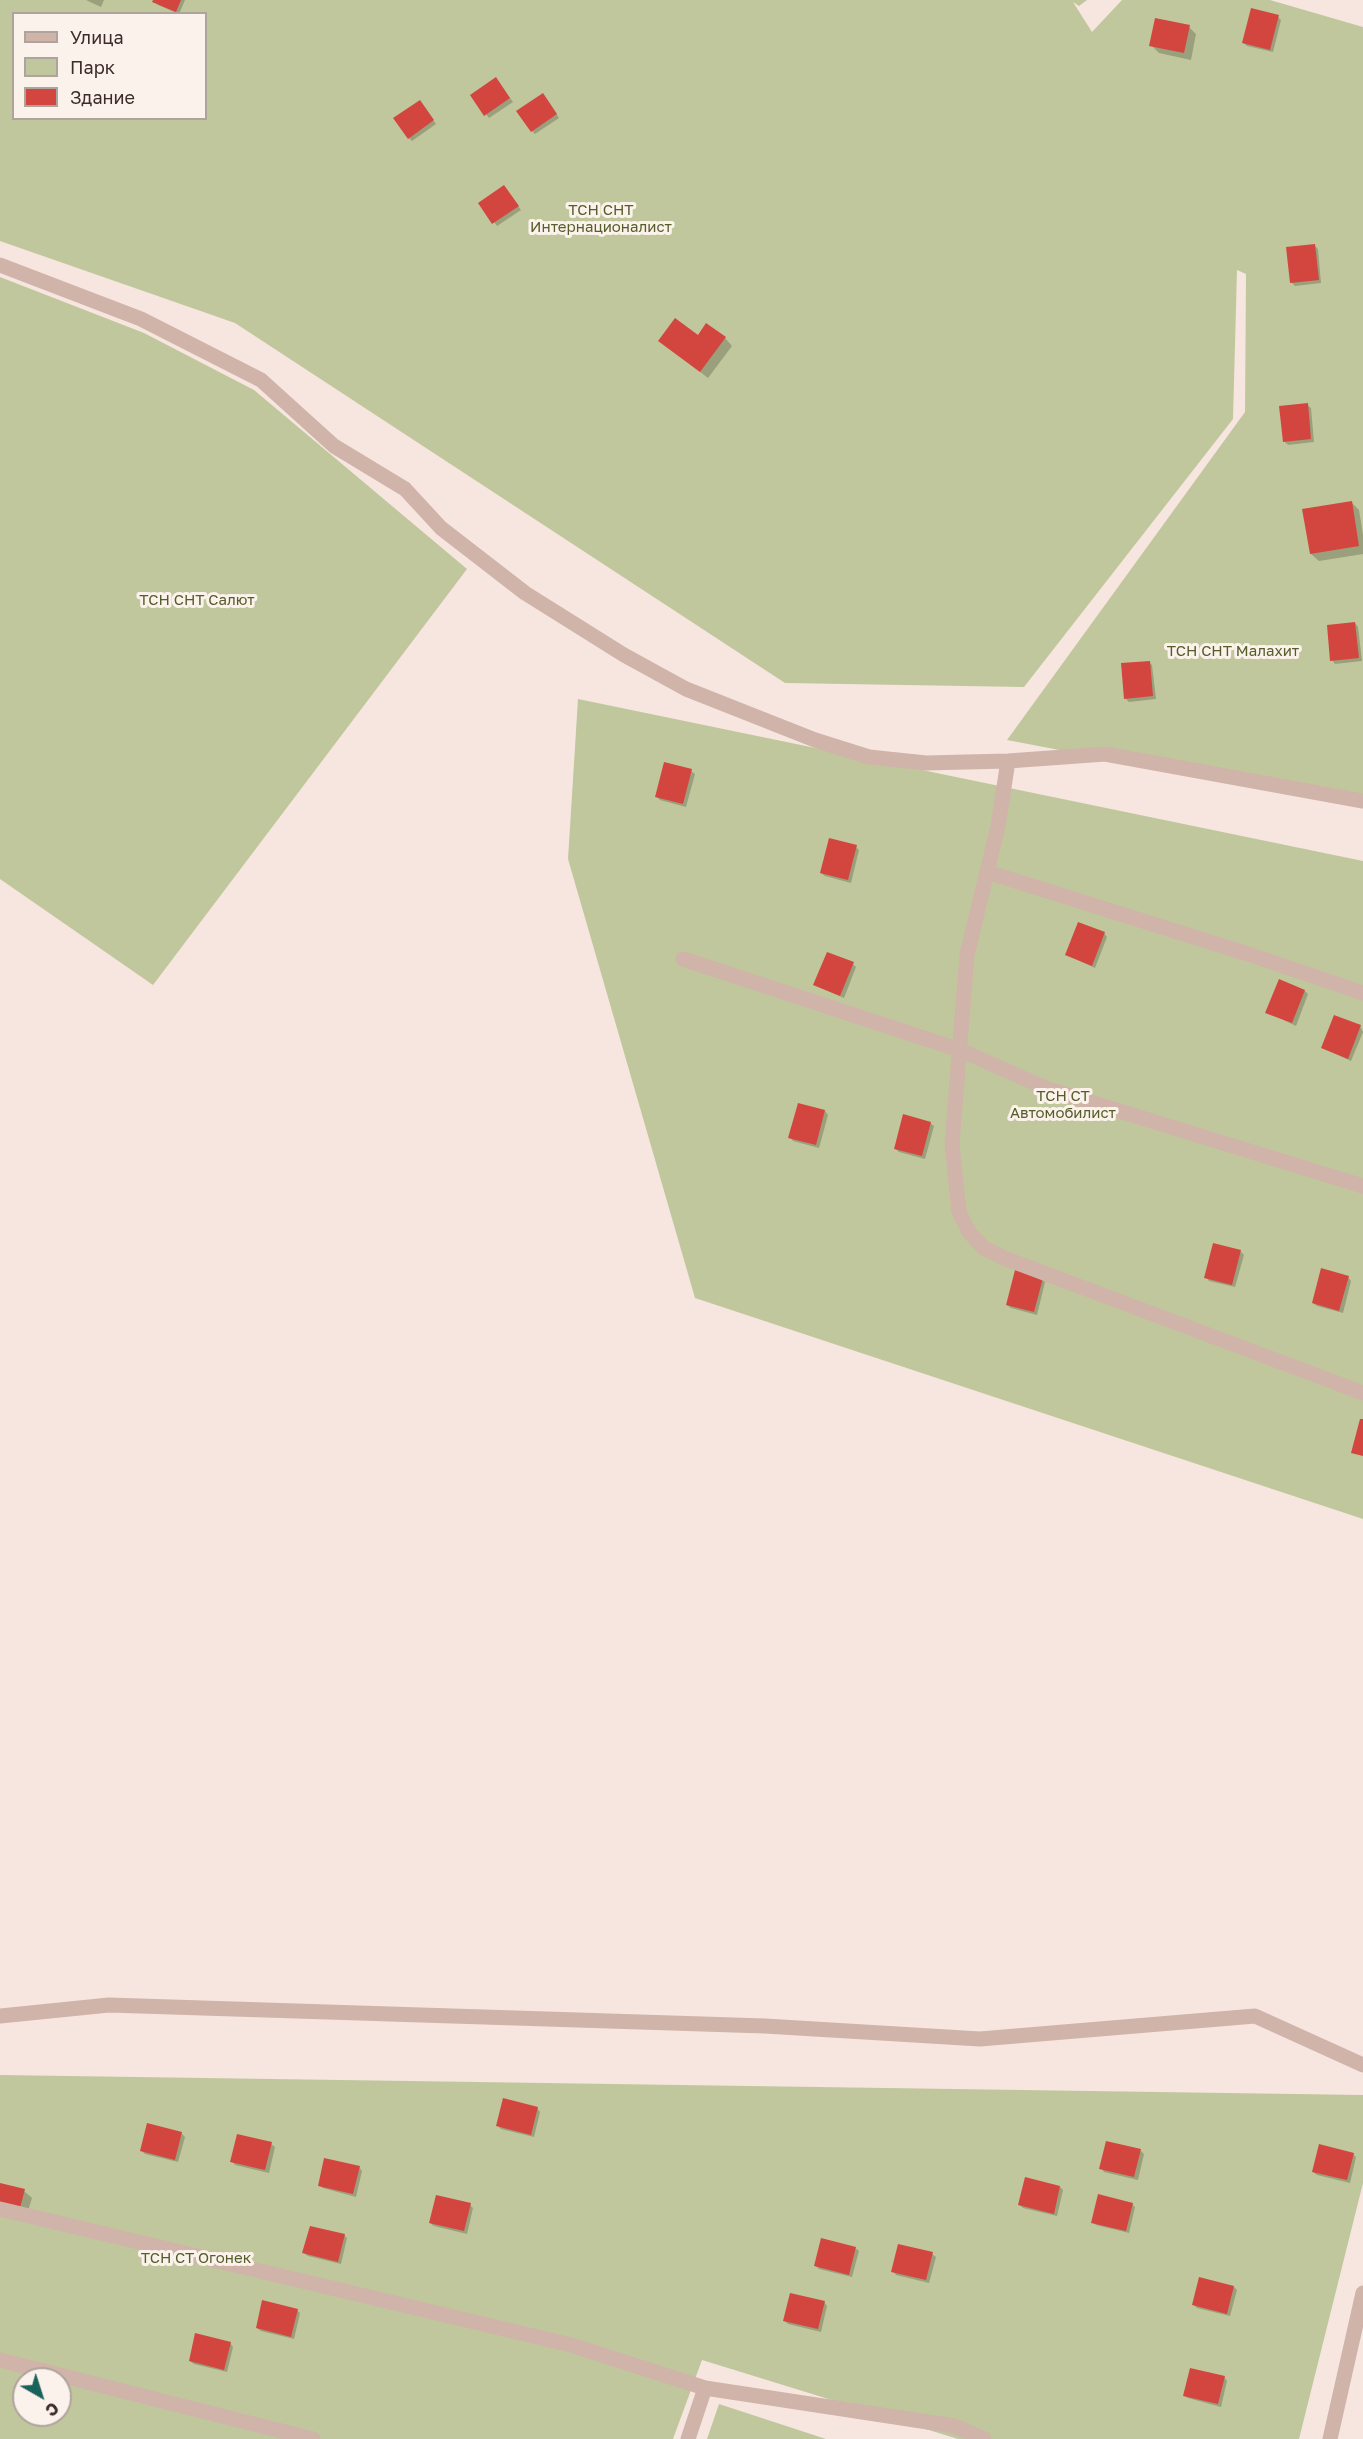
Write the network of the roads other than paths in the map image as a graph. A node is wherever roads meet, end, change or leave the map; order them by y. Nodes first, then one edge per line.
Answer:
1 (0, 265) edge
2 (1008, 761) junction
3 (1363, 801) edge
4 (987, 872) junction
5 (683, 960) dead end
6 (1363, 993) edge
7 (960, 1050) junction
8 (1363, 1186) edge
9 (1363, 1392) edge
10 (0, 2016) edge
11 (1363, 2065) edge
12 (0, 2209) edge
13 (1363, 2293) edge
14 (0, 2360) edge
15 (705, 2388) junction
16 (313, 2439) edge
17 (688, 2439) edge
18 (984, 2439) edge
19 (1330, 2439) edge

1 - 2 street
2 - 3 street
2 - 4 street
4 - 6 street
4 - 7 street
5 - 7 street
7 - 8 street
7 - 9 street
10 - 11 street
12 - 15 street
13 - 19 street
14 - 16 street
15 - 17 street
15 - 18 street

